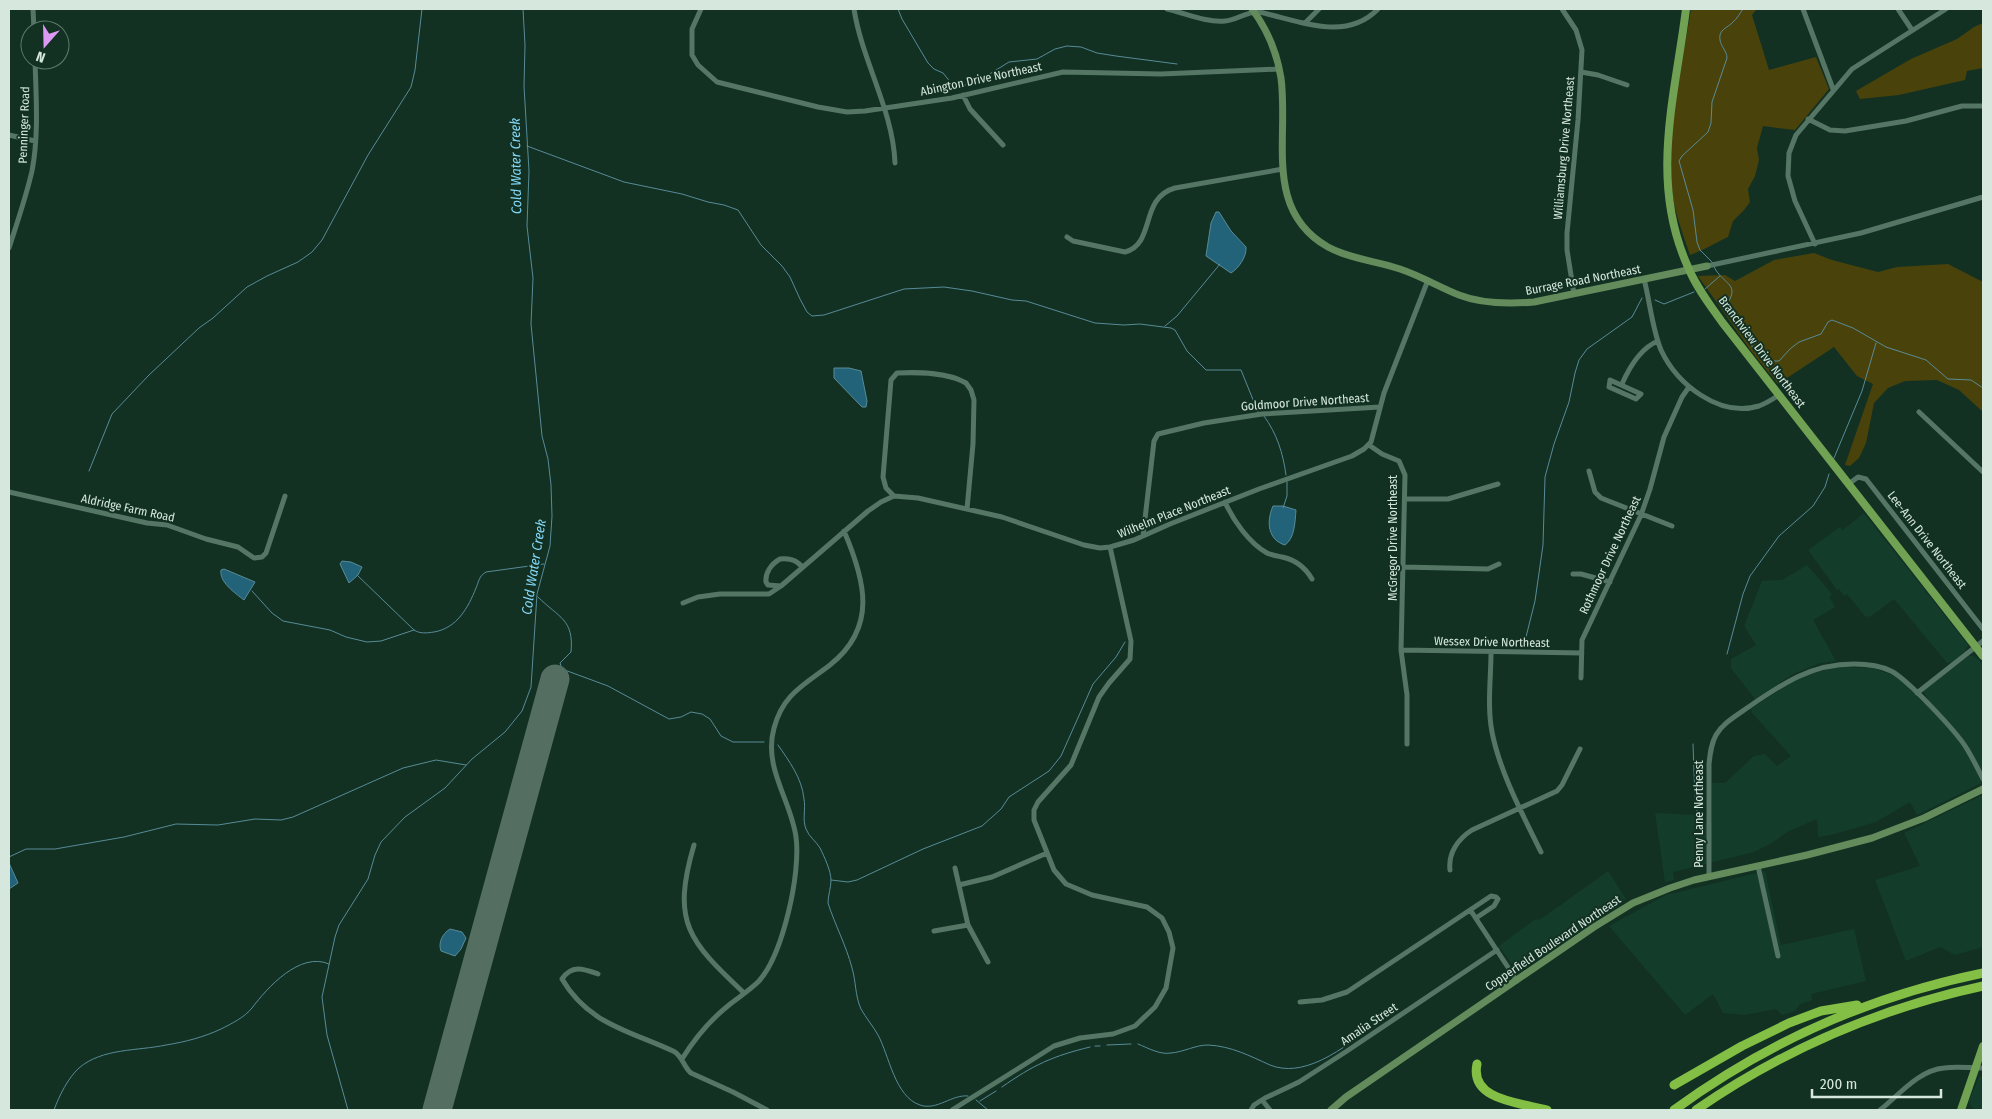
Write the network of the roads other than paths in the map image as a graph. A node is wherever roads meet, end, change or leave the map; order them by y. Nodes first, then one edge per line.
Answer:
1 (701, 9) edge
2 (854, 9) edge
3 (1167, 9) edge
4 (1319, 9) edge
5 (1378, 9) edge
6 (1563, 9) edge
7 (1686, 9) edge
8 (1803, 9) edge
9 (1898, 9) edge
10 (1946, 9) edge
11 (1253, 10) edge
12 (1305, 23) junction
13 (1912, 30) junction
14 (1279, 68) junction
15 (35, 70) edge
16 (1581, 72) junction
17 (1627, 84) dead end
18 (1833, 89) junction
19 (964, 95) junction
20 (1983, 106) edge
21 (884, 109) junction
22 (1808, 119) junction
23 (9, 135) edge
24 (35, 142) junction
25 (1003, 145) dead end
26 (895, 163) dead end
27 (1283, 169) junction
28 (1983, 196) edge
29 (1067, 237) dead end
30 (1815, 244) junction
31 (9, 248) edge
32 (1707, 266) joint
33 (1644, 279) junction
34 (1428, 280) junction
35 (1574, 294) junction
36 (1658, 341) junction
37 (1622, 384) junction
38 (1689, 387) junction
39 (1780, 395) junction
40 (1380, 407) junction
41 (1919, 412) dead end
42 (1369, 445) junction
43 (1590, 471) dead end
44 (1983, 472) edge
45 (1850, 483) junction
46 (1498, 484) dead end
47 (9, 492) edge
48 (286, 496) dead end
49 (894, 496) junction
50 (1405, 499) junction
51 (1225, 502) junction
52 (967, 509) junction
53 (1641, 515) junction
54 (1672, 526) dead end
55 (844, 531) junction
56 (1143, 536) junction
57 (1110, 547) junction
58 (1499, 564) dead end
59 (802, 567) junction
60 (1403, 567) junction
61 (1572, 574) dead end
62 (1312, 579) dead end
63 (1610, 582) junction
64 (781, 586) junction
65 (683, 603) dead end
66 (1983, 629) edge
67 (1983, 641) edge
68 (1977, 648) junction
69 (1401, 650) junction
70 (1491, 652) junction
71 (1582, 653) junction
72 (1983, 656) edge
73 (1581, 678) dead end
74 (1917, 693) junction
75 (1407, 744) dead end
76 (1580, 749) dead end
77 (1983, 779) edge
78 (1983, 789) edge
79 (1520, 808) junction
80 (694, 845) dead end
81 (1541, 852) dead end
82 (1047, 853) junction
83 (1758, 866) junction
84 (955, 868) dead end
85 (1450, 870) dead end
86 (1709, 877) junction
87 (959, 885) junction
88 (1472, 910) junction
89 (1476, 918) junction
90 (968, 925) junction
91 (934, 931) dead end
92 (1496, 950) junction
93 (1778, 956) dead end
94 (988, 962) dead end
95 (1983, 973) edge
96 (598, 974) dead end
97 (1517, 981) junction
98 (1983, 986) edge
99 (744, 994) junction
100 (1300, 1002) dead end
101 (1874, 1002) junction
102 (1983, 1046) edge
103 (682, 1058) junction
104 (1477, 1064) dead end
105 (1979, 1068) edge
106 (1674, 1085) dead end
107 (1262, 1100) junction
108 (767, 1110) edge
109 (952, 1110) edge
110 (1251, 1110) edge
111 (1270, 1110) edge
112 (1331, 1110) edge
113 (1547, 1110) edge
114 (1674, 1110) edge
115 (1696, 1110) edge
116 (1880, 1110) edge
117 (1960, 1110) edge

1 - 21 street, Abington Drive Northeast
2 - 21 street
3 - 11 street
4 - 12 street
5 - 12 street
6 - 16 street, Williamsburg Drive Northeast
7 - 39 main road, Branchview Drive Northeast
8 - 18 street
9 - 13 street
10 - 13 street
11 - 12 street
11 - 14 main road, Burrage Road Northeast
13 - 18 street
14 - 19 street, Abington Drive Northeast
14 - 27 main road, Burrage Road Northeast
15 - 24 street, Penninger Road
16 - 17 street
16 - 35 street, Williamsburg Drive Northeast
18 - 22 street
19 - 21 street, Abington Drive Northeast
19 - 25 street
20 - 22 street
21 - 26 street
22 - 30 street
23 - 24 street
24 - 31 street, Penninger Road
27 - 29 street
27 - 34 main road, Burrage Road Northeast
28 - 30 street, Burrage Road Northeast
30 - 32 street, Burrage Road Northeast
32 - 33 main road, Burrage Road Northeast
33 - 35 main road, Burrage Road Northeast
33 - 36 street
34 - 35 main road, Burrage Road Northeast
34 - 40 street
36 - 37 street
36 - 38 street
37 - 37 street
38 - 39 street
38 - 53 street, Rothmoor Drive Northeast
39 - 45 main road, Branchview Drive Northeast
40 - 42 street
40 - 56 street, Goldmoor Drive Northeast
41 - 44 street
42 - 50 street, McGregor Drive Northeast
42 - 51 street, Wilhelm Place Northeast
43 - 53 street
45 - 66 street, Lee-Ann Drive Northeast
45 - 68 main road, Branchview Drive Northeast
46 - 50 street
47 - 48 street, Aldridge Farm Road
49 - 52 street, Wilhelm Place Northeast
49 - 52 street
49 - 55 street
50 - 60 street, McGregor Drive Northeast
51 - 56 street, Wilhelm Place Northeast
51 - 62 street
52 - 57 street, Wilhelm Place Northeast
53 - 54 street
53 - 63 street, Rothmoor Drive Northeast
55 - 59 street
55 - 99 street
56 - 57 street, Wilhelm Place Northeast
57 - 82 street
58 - 60 street
59 - 64 street
59 - 64 street
60 - 69 street, McGregor Drive Northeast
61 - 63 street
63 - 71 street, Rothmoor Drive Northeast
64 - 65 street
67 - 68 street
68 - 72 main road, Branchview Drive Northeast
68 - 74 street
69 - 70 street, Wessex Drive Northeast
69 - 75 street, McGregor Drive Northeast
70 - 71 street, Wessex Drive Northeast
70 - 79 street
71 - 73 street, Rothmoor Drive Northeast
74 - 77 street, Penny Lane Northeast
74 - 86 street, Penny Lane Northeast
76 - 79 street
78 - 83 main road, Copperfield Boulevard Northeast
79 - 81 street
79 - 85 street
80 - 99 street
82 - 87 street
82 - 109 street
83 - 86 main road, Copperfield Boulevard Northeast
83 - 93 street
84 - 87 street
86 - 97 main road, Copperfield Boulevard Northeast
87 - 90 street
88 - 89 street
88 - 89 street
88 - 100 street
89 - 92 street
90 - 91 street
90 - 94 street
92 - 97 street
92 - 107 street, Amalia Street
95 - 101 highway
96 - 103 street
97 - 112 main road, Copperfield Boulevard Northeast
98 - 115 highway
99 - 103 street
101 - 106 highway
101 - 114 highway
102 - 105 main road
103 - 108 street
104 - 113 highway
105 - 116 street
105 - 117 main road
107 - 110 street, Amalia Street
107 - 111 street

